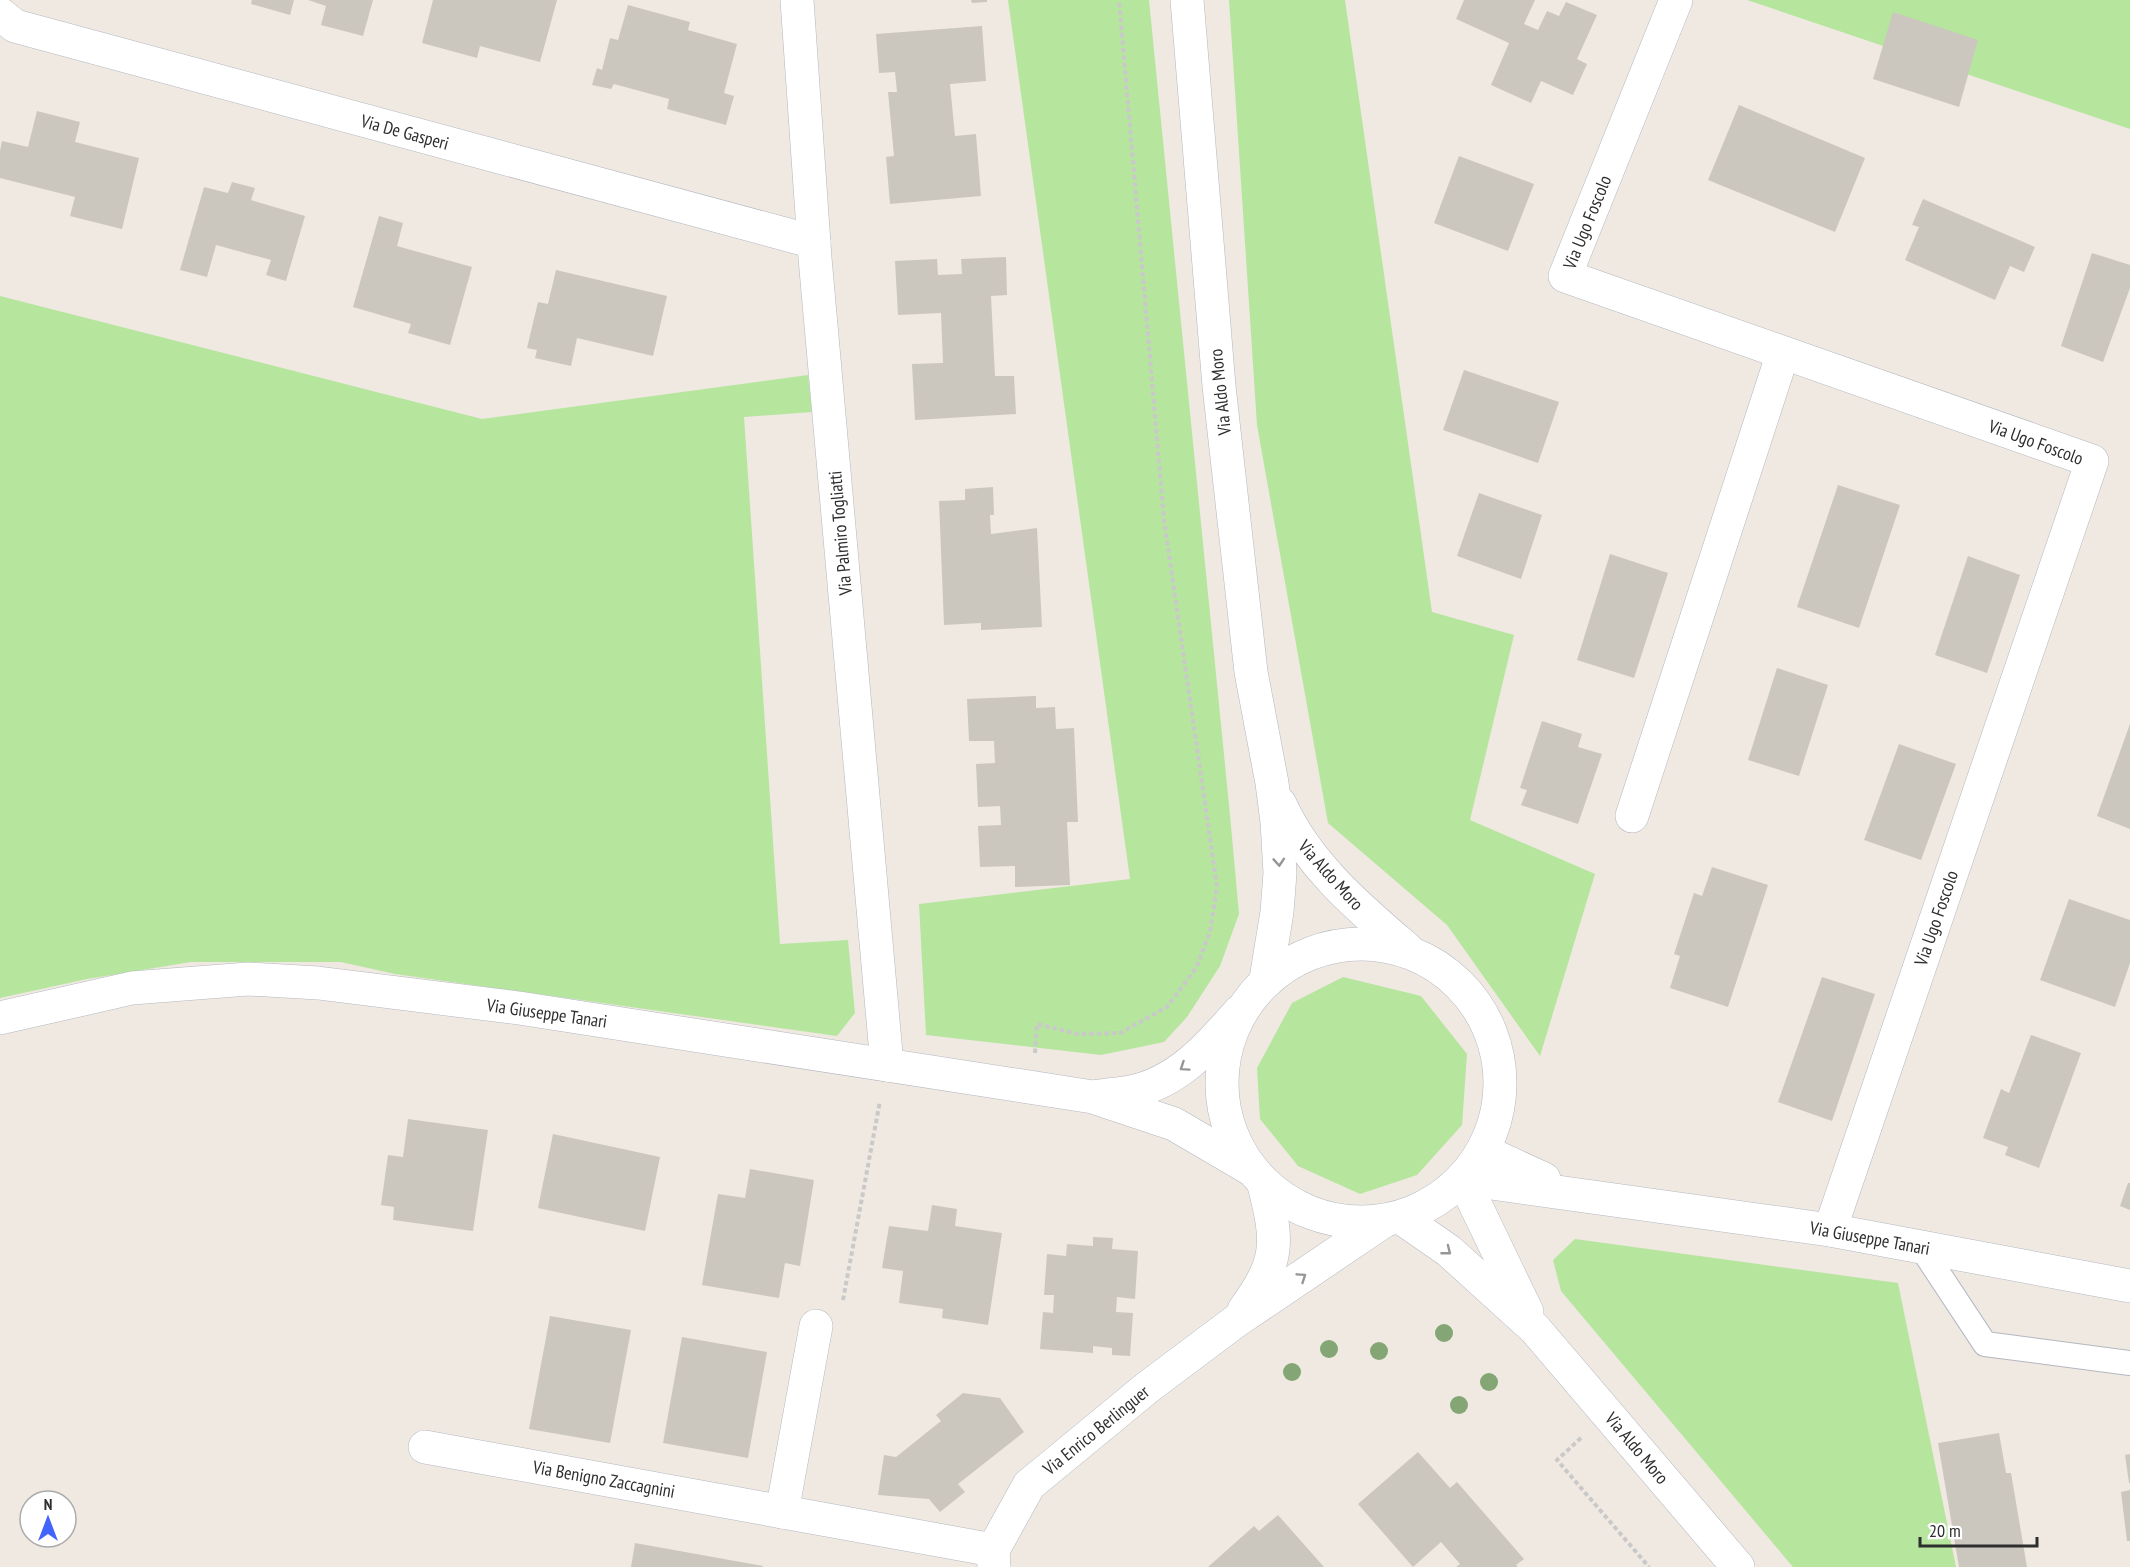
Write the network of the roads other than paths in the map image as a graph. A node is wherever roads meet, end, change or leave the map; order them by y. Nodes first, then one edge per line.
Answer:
1 (797, 0) edge
2 (1187, 0) edge
3 (1676, 0) edge
4 (0, 14) edge
5 (814, 242) junction
6 (1783, 353) junction
7 (1272, 783) junction
8 (1632, 816) dead end
9 (1410, 953) junction
10 (1266, 979) junction
11 (1240, 1011) junction
12 (0, 1018) edge
13 (887, 1065) junction
14 (1093, 1097) junction
15 (1483, 1151) junction
16 (1257, 1176) junction
17 (1463, 1179) junction
18 (1609, 1198) junction
19 (1392, 1219) junction
20 (1830, 1230) junction
21 (1922, 1246) junction
22 (2130, 1286) edge
23 (1236, 1322) junction
24 (816, 1326) road end
25 (1536, 1329) junction
26 (2130, 1363) edge
27 (425, 1447) dead end
28 (782, 1512) junction
29 (994, 1558) edge
30 (1738, 1567) edge

1 - 5 street, Via Palmiro Togliatti
2 - 7 street, Via Aldo Moro
3 - 6 street, Via Ugo Foscolo
4 - 5 street, Via De Gasperi
5 - 13 street, Via Palmiro Togliatti
6 - 8 street
6 - 20 street, Via Ugo Foscolo
7 - 9 street, Via Aldo Moro
7 -> 10 street, Via Aldo Moro
9 - 10 street
9 - 15 street
10 - 11 street
11 -> 14 street, Via Giuseppe Tanari
11 - 16 street
12 - 13 street, Via Giuseppe Tanari
13 - 14 street, Via Giuseppe Tanari
14 - 16 street, Via Giuseppe Tanari
15 - 17 street
15 - 18 street, Via Giuseppe Tanari
16 - 19 street, Via Giuseppe Tanari
16 - 23 street, Via Enrico Berlinguer
17 - 18 street, Via Giuseppe Tanari
17 - 19 street
17 - 25 street, Via Aldo Moro
18 - 20 street, Via Giuseppe Tanari
23 -> 19 street, Via Enrico Berlinguer
19 -> 25 street, Via Aldo Moro
20 - 21 street, Via Giuseppe Tanari
21 - 22 street, Via Giuseppe Tanari
21 - 26 lane
23 - 29 street, Via Enrico Berlinguer
24 - 28 street
25 - 30 street, Via Aldo Moro
27 - 28 street, Via Benigno Zaccagnini
28 - 29 street, Via Benigno Zaccagnini

